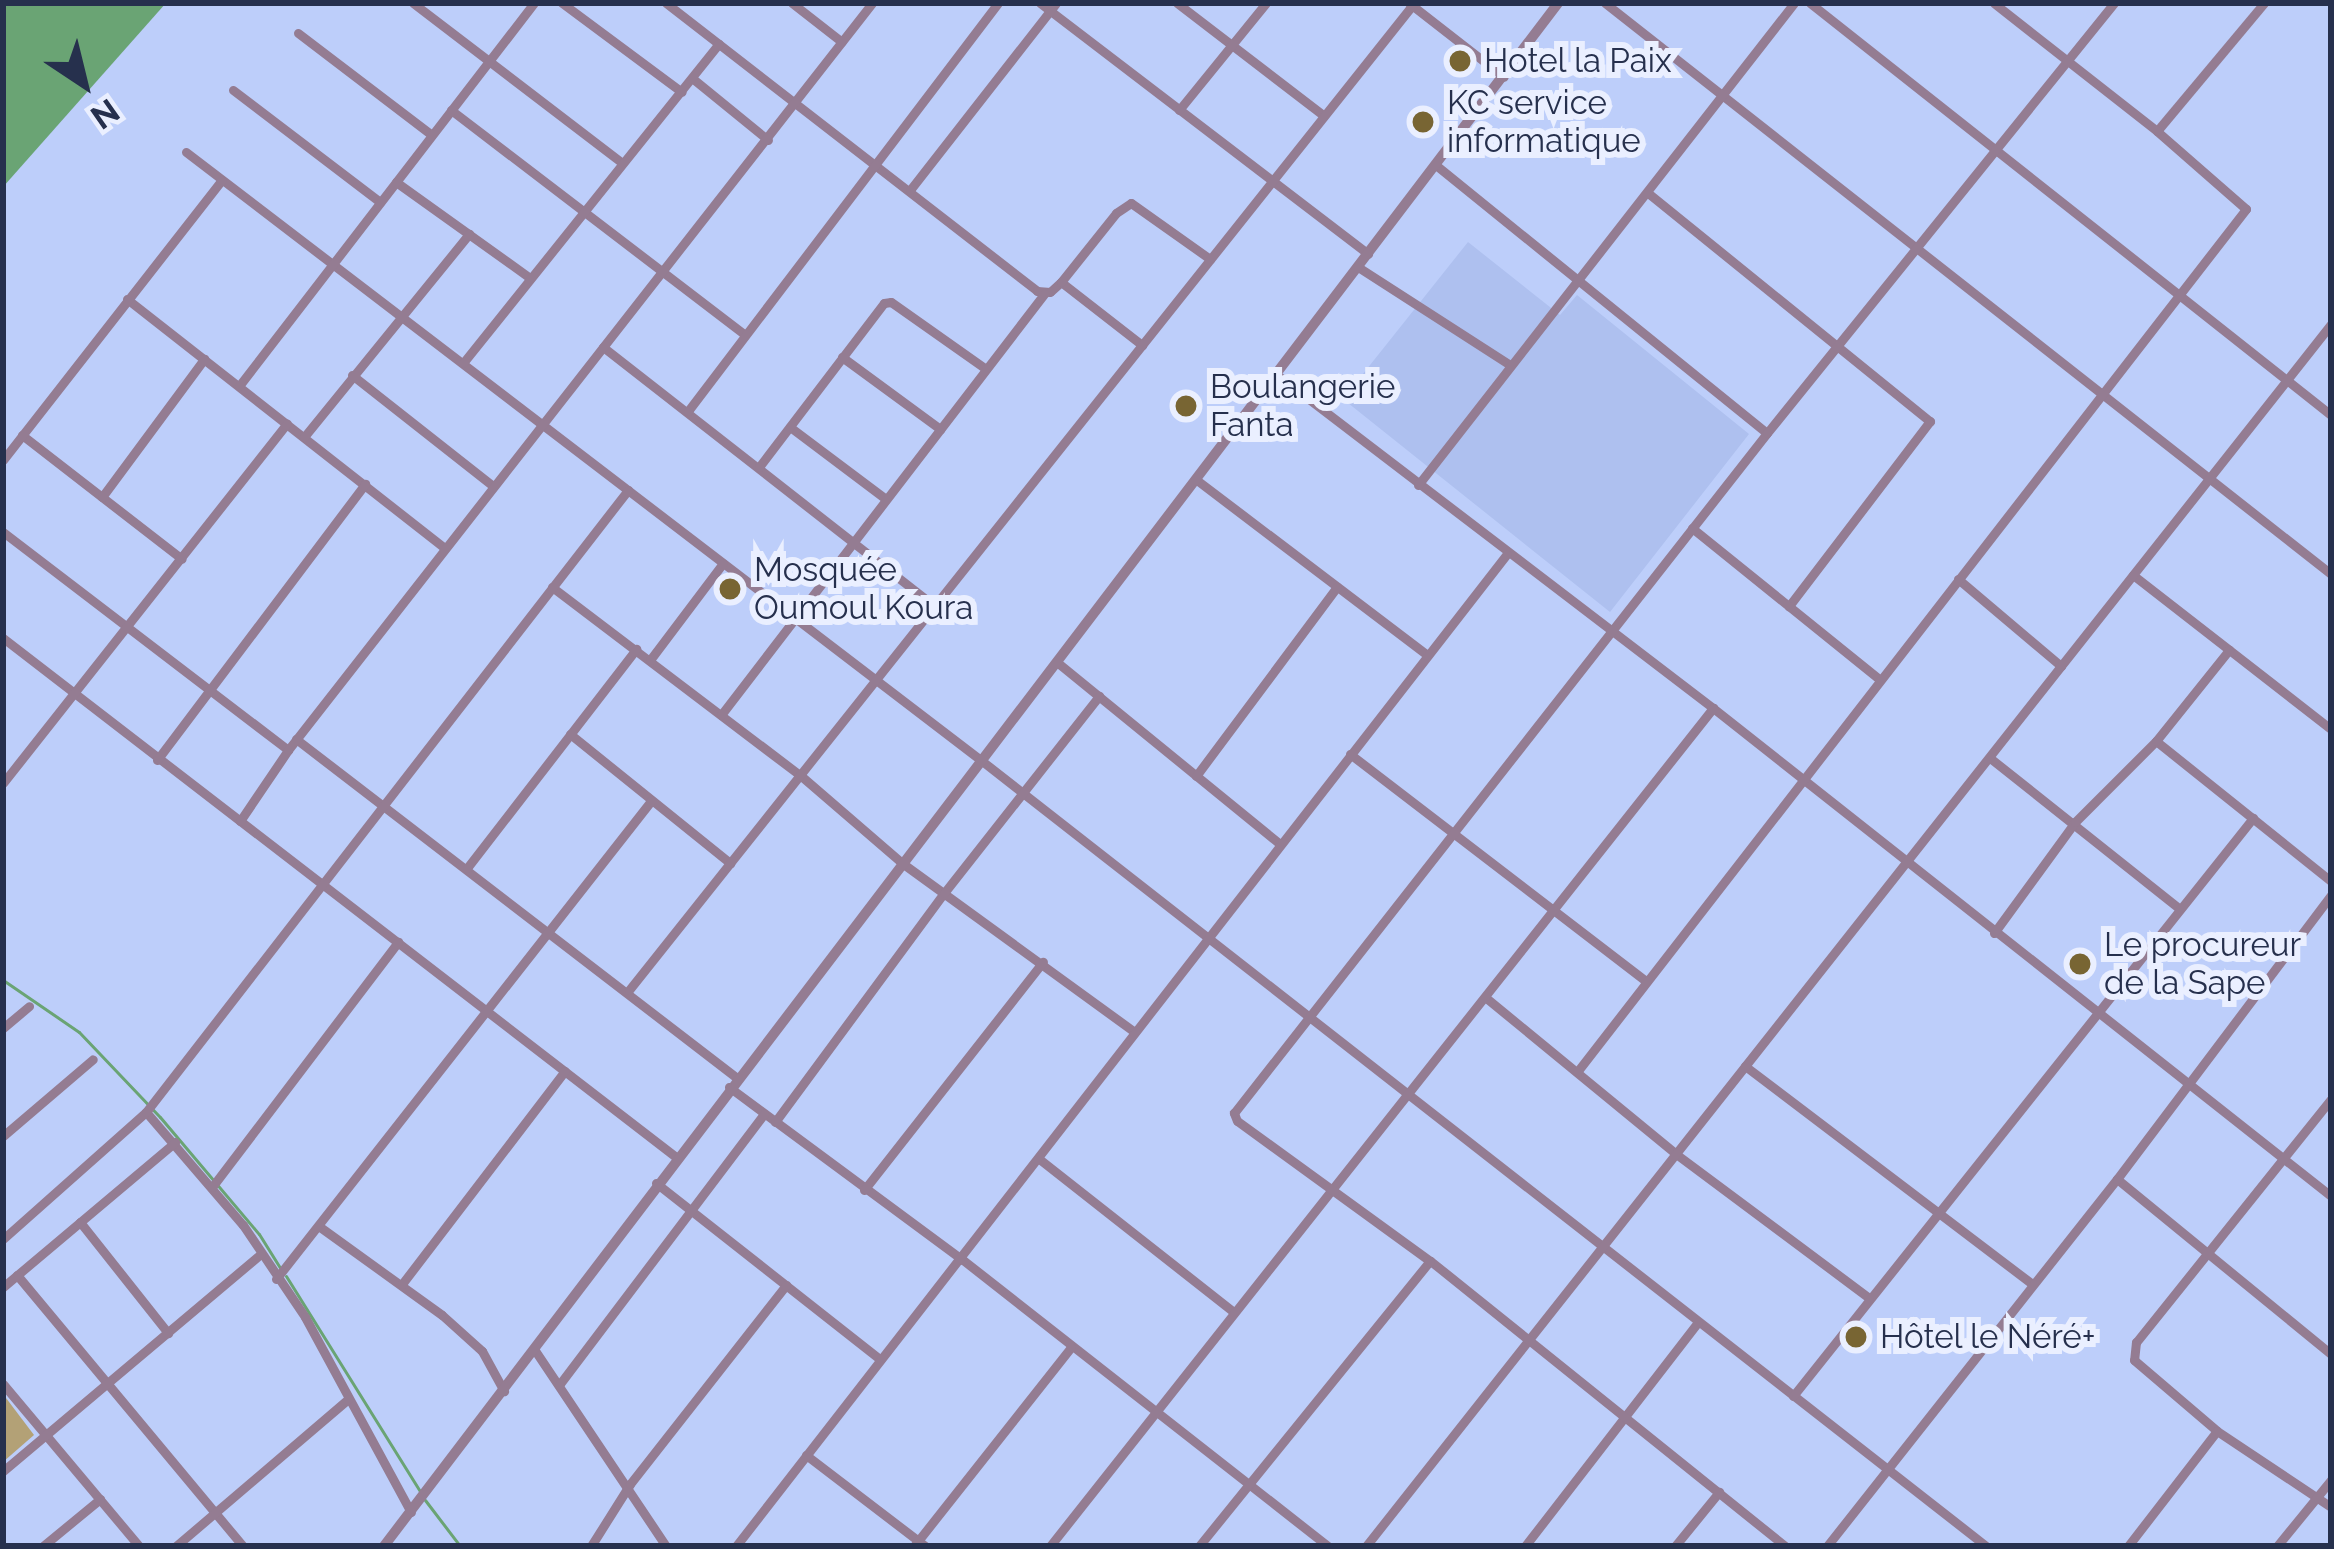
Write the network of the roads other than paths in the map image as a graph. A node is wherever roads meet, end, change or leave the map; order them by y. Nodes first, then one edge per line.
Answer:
1 (413, 3) edge
2 (534, 3) edge
3 (562, 3) edge
4 (665, 3) edge
5 (792, 3) edge
6 (872, 3) edge
7 (998, 3) edge
8 (1040, 3) edge
9 (1178, 3) edge
10 (1266, 3) edge
11 (1558, 3) edge
12 (1605, 3) edge
13 (1794, 3) edge
14 (1810, 3) edge
15 (1994, 3) edge
16 (2114, 3) edge
17 (2264, 3) edge
18 (1411, 4) edge
19 (1053, 7) edge
20 (298, 33) dead end
21 (842, 42) junction
22 (719, 44) junction
23 (1232, 45) junction
24 (489, 61) junction
25 (2069, 61) junction
26 (1505, 77) junction
27 (692, 78) junction
28 (233, 90) dead end
29 (682, 92) junction
30 (1722, 94) junction
31 (796, 103) junction
32 (451, 110) junction
33 (1180, 110) junction
34 (1324, 116) junction
35 (2157, 131) junction
36 (432, 135) junction
37 (768, 140) junction
38 (186, 152) dead end
39 (1996, 152) junction
40 (622, 163) junction
41 (875, 163) junction
42 (1437, 166) junction
43 (223, 180) junction
44 (1272, 181) junction
45 (395, 182) junction
46 (910, 190) junction
47 (1648, 193) junction
48 (380, 202) junction
49 (583, 212) junction
50 (469, 234) junction
51 (1917, 247) junction
52 (1368, 254) junction
53 (1210, 259) junction
54 (334, 262) junction
55 (1358, 267) junction
56 (663, 272) junction
57 (530, 278) junction
58 (1577, 280) junction
59 (1061, 282) junction
60 (1044, 294) junction
61 (2179, 294) junction
62 (127, 299) junction
63 (401, 314) junction
64 (2331, 324) edge
65 (745, 335) junction
66 (1142, 345) junction
67 (603, 347) junction
68 (1836, 348) junction
69 (842, 358) junction
70 (204, 359) junction
71 (463, 363) junction
72 (1510, 365) junction
73 (986, 368) junction
74 (1276, 374) junction
75 (352, 375) junction
76 (2284, 379) junction
77 (238, 386) junction
78 (2104, 392) junction
79 (688, 411) junction
80 (2331, 415) edge
81 (287, 424) junction
82 (542, 424) junction
83 (790, 427) junction
84 (940, 429) junction
85 (1767, 433) junction
86 (22, 435) junction
87 (304, 437) junction
88 (3, 460) edge
89 (759, 466) junction
90 (2209, 479) junction
91 (1198, 481) junction
92 (364, 484) junction
93 (1418, 484) junction
94 (494, 486) junction
95 (628, 490) junction
96 (103, 497) junction
97 (886, 499) junction
98 (1692, 528) junction
99 (3, 532) edge
100 (854, 541) junction
101 (446, 548) junction
102 (1507, 554) junction
103 (182, 559) junction
104 (723, 563) junction
105 (2331, 574) edge
106 (2133, 575) junction
107 (1958, 579) junction
108 (553, 587) junction
109 (1337, 587) junction
110 (935, 606) junction
111 (1789, 606) junction
112 (796, 619) junction
113 (128, 628) junction
114 (1610, 634) junction
115 (3, 638) edge
116 (636, 649) junction
117 (2229, 650) junction
118 (1427, 656) junction
119 (650, 661) junction
120 (1058, 663) junction
121 (2061, 667) junction
122 (1879, 680) junction
123 (875, 681) junction
124 (206, 692) junction
125 (79, 693) junction
126 (1099, 697) junction
127 (1713, 708) junction
128 (721, 715) junction
129 (2331, 729) edge
130 (570, 734) junction
131 (296, 739) junction
132 (2156, 741) junction
133 (287, 750) junction
134 (1350, 754) junction
135 (1990, 758) junction
136 (157, 760) junction
137 (982, 761) junction
138 (800, 775) junction
139 (1196, 776) junction
140 (1803, 779) junction
141 (3, 783) edge
142 (1022, 793) junction
143 (651, 801) junction
144 (383, 805) junction
145 (2253, 818) junction
146 (240, 821) junction
147 (2075, 822) junction
148 (1454, 832) junction
149 (1280, 844) junction
150 (1908, 862) junction
151 (730, 863) junction
152 (902, 863) junction
153 (467, 868) junction
154 (2331, 880) edge
155 (322, 883) junction
156 (944, 893) junction
157 (2331, 895) edge
158 (2177, 907) junction
159 (1553, 910) junction
160 (549, 930) junction
161 (1994, 933) junction
162 (1205, 939) junction
163 (398, 942) junction
164 (1043, 962) junction
165 (1644, 980) junction
166 (629, 990) junction
167 (1485, 997) junction
168 (28, 1006) dead end
169 (485, 1010) junction
170 (2094, 1011) junction
171 (1308, 1019) junction
172 (3, 1028) edge
173 (1133, 1031) junction
174 (93, 1059) dead end
175 (1745, 1066) junction
176 (565, 1071) junction
177 (1577, 1072) junction
178 (733, 1082) junction
179 (2188, 1084) junction
180 (1408, 1092) junction
181 (2331, 1099) edge
182 (146, 1112) junction
183 (764, 1114) junction
184 (775, 1122) junction
185 (3, 1136) edge
186 (175, 1142) junction
187 (1676, 1154) junction
188 (676, 1157) junction
189 (1038, 1158) junction
190 (2283, 1158) junction
191 (2117, 1179) junction
192 (656, 1183) junction
193 (212, 1187) junction
194 (1332, 1189) junction
195 (864, 1190) junction
196 (2331, 1196) edge
197 (691, 1210) junction
198 (1940, 1211) junction
199 (80, 1222) junction
200 (320, 1227) junction
201 (3, 1239) edge
202 (1601, 1243) junction
203 (261, 1253) junction
204 (2205, 1256) junction
205 (963, 1260) junction
206 (1430, 1261) junction
207 (17, 1275) junction
208 (276, 1279) junction
209 (402, 1284) junction
210 (2032, 1284) junction
211 (786, 1285) junction
212 (3, 1287) edge
213 (1869, 1298) junction
214 (1234, 1312) junction
215 (1698, 1322) junction
216 (168, 1334) junction
217 (1528, 1339) junction
218 (1071, 1347) junction
219 (534, 1349) junction
220 (2331, 1354) edge
221 (880, 1358) junction
222 (3, 1384) edge
223 (108, 1384) junction
224 (559, 1385) junction
225 (504, 1391) junction
226 (1792, 1396) junction
227 (348, 1399) junction
228 (1154, 1413) junction
229 (1627, 1419) junction
230 (2216, 1431) junction
231 (46, 1436) junction
232 (806, 1455) junction
233 (3, 1471) edge
234 (1887, 1471) junction
235 (2331, 1480) edge
236 (630, 1484) junction
237 (1246, 1486) junction
238 (1719, 1492) junction
239 (2317, 1497) junction
240 (100, 1499) junction
241 (2331, 1507) edge
242 (411, 1512) junction
243 (212, 1514) junction
244 (919, 1544) edge
245 (43, 1546) edge
246 (139, 1546) edge
247 (176, 1546) edge
248 (243, 1546) edge
249 (384, 1546) edge
250 (591, 1546) edge
251 (666, 1546) edge
252 (736, 1546) edge
253 (1050, 1546) edge
254 (1199, 1546) edge
255 (1328, 1546) edge
256 (1366, 1546) edge
257 (1525, 1546) edge
258 (1675, 1546) edge
259 (1785, 1546) edge
260 (1827, 1546) edge
261 (1986, 1546) edge
262 (2128, 1546) edge
263 (2277, 1546) edge

1 - 24 street
2 - 24 street
3 - 29 street
4 - 22 street
5 - 21 street
6 - 21 street
7 - 41 street
8 - 19 street
9 - 23 street
10 - 23 street
11 - 26 street
12 - 30 street
13 - 30 street
14 - 39 street
15 - 25 street
16 - 25 street
17 - 35 street
18 - 26 street
18 - 34 street
19 - 33 street
19 - 46 street
20 - 36 street
21 - 31 street
22 - 27 street
22 - 31 street
23 - 33 street
23 - 34 street
24 - 32 street
24 - 40 street
25 - 35 street
25 - 39 street
26 - 42 street
27 - 29 street
27 - 37 street
28 - 48 street
29 - 40 street
30 - 47 street
30 - 51 street
31 - 37 street
31 - 41 street
32 - 36 street
32 - 49 street
33 - 44 street
34 - 44 street
35 - 61 street
36 - 45 street
37 - 56 street
38 - 43 street
39 - 51 street
39 - 61 street
40 - 49 street
41 - 46 street
41 - 65 street
42 - 52 street
42 - 58 street
43 - 54 street
43 - 62 street
44 - 52 street
44 - 53 street
45 - 48 street
45 - 50 street
46 - 60 street
47 - 58 street
47 - 68 street
48 - 54 street
49 - 56 street
49 - 57 street
50 - 57 street
50 - 63 street
51 - 68 street
51 - 78 street
52 - 55 street
53 - 59 street
53 - 66 street
54 - 63 street
54 - 77 street
55 - 72 street
55 - 74 street
56 - 65 street
56 - 67 street
57 - 71 street
58 - 72 street
58 - 85 street
59 - 60 street
59 - 66 street
60 - 73 street
61 - 76 street
61 - 78 street
62 - 70 street
62 - 86 street
63 - 71 street
63 - 75 street
64 - 76 street
65 - 79 street
66 - 110 street
67 - 79 street
67 - 82 street
68 - 85 street
68 - 111 street
69 - 73 street
69 - 83 street
69 - 84 street
70 - 77 street
70 - 96 street
71 - 82 street
72 - 93 street
73 - 84 street
74 - 91 street
74 - 93 street
75 - 87 street
75 - 94 street
76 - 80 street
76 - 90 street
77 - 81 street
78 - 90 street
78 - 107 street
79 - 89 street
81 - 87 street
81 - 103 street
82 - 94 street
82 - 95 street
83 - 89 street
83 - 97 street
84 - 97 street
85 - 98 street
86 - 88 street
86 - 96 street
87 - 92 street
89 - 100 street
90 - 105 street
90 - 106 street
91 - 109 street
91 - 120 street
92 - 101 street
92 - 124 street
93 - 102 street
94 - 101 street
95 - 104 street
95 - 108 street
96 - 103 street
97 - 100 street
98 - 111 street
98 - 114 street
99 - 113 street
100 - 110 street
100 - 112 street
101 - 131 street
102 - 114 street
102 - 118 street
103 - 113 street
104 - 112 street
104 - 119 street
106 - 117 street
106 - 121 street
107 - 121 street
107 - 122 street
108 - 116 street
108 - 144 street
109 - 118 street
109 - 139 street
110 - 123 street
111 - 122 street
112 - 123 street
112 - 128 street
113 - 124 street
113 - 125 street
114 - 127 street
114 - 148 street
115 - 125 street
116 - 119 street
116 - 130 street
117 - 129 street
117 - 132 street
118 - 134 street
119 - 128 street
120 - 126 street
120 - 137 street
121 - 135 street
122 - 140 street
123 - 137 street
123 - 138 street
124 - 133 street
124 - 136 street
125 - 136 street
125 - 141 street
126 - 139 street
126 - 142 street
127 - 140 street
127 - 159 street
128 - 138 street
130 - 143 street
130 - 153 street
131 - 133 street
131 - 144 street
132 - 145 street
132 - 147 street
133 - 146 street
134 - 148 street
134 - 149 street
135 - 147 street
135 - 150 street
136 - 146 street
137 - 142 street
137 - 152 street
138 - 151 street
138 - 152 street
139 - 149 street
140 - 150 street
140 - 165 street
142 - 156 street
142 - 162 street
143 - 151 street
143 - 160 street
144 - 153 street
144 - 155 street
145 - 154 street
145 - 158 street
146 - 155 street
147 - 158 street
147 - 161 street
148 - 159 street
148 - 171 street
149 - 162 street
150 - 161 street
150 - 175 street
151 - 166 street
152 - 156 street
152 - 178 street
153 - 160 street
155 - 163 street
155 - 182 street
156 - 164 street
156 - 184 street
157 - 179 street
158 - 170 street
159 - 165 street
159 - 167 street
160 - 166 street
160 - 169 street
161 - 170 street
162 - 171 street
162 - 173 street
163 - 169 street
163 - 193 street
164 - 173 street
164 - 195 street
165 - 177 street
166 - 178 street
167 - 177 street
167 - 180 street
168 - 172 street
169 - 176 street
169 - 200 street
170 - 179 street
170 - 198 street
171 - 180 street
171 - 194 street
173 - 189 street
174 - 185 street
175 - 187 street
175 - 198 street
176 - 188 street
176 - 209 street
177 - 187 street
178 - 183 street
178 - 188 street
179 - 190 street
179 - 191 street
180 - 194 street
180 - 202 street
181 - 190 street
182 - 186 street
182 - 201 street
183 - 184 street
183 - 197 street
184 - 195 street
186 - 193 street
186 - 199 street
187 - 202 street
187 - 213 street
188 - 192 street
189 - 205 street
189 - 214 street
190 - 196 street
190 - 204 street
191 - 204 street
191 - 210 street
192 - 197 street
192 - 219 street
193 - 203 street
194 - 206 street
194 - 214 street
195 - 205 street
197 - 211 street
197 - 224 street
198 - 210 street
198 - 213 street
199 - 207 street
199 - 216 street
200 - 208 street
200 - 209 street
202 - 215 street
202 - 217 street
203 - 208 street
203 - 216 street
204 - 220 street
204 - 230 street
205 - 218 street
205 - 221 street
206 - 217 street
206 - 237 street
207 - 212 street
207 - 223 street
208 - 227 street
209 - 225 street
210 - 234 street
211 - 221 street
211 - 236 street
213 - 226 street
214 - 228 street
215 - 226 street
215 - 229 street
216 - 223 street
217 - 229 street
217 - 256 street
218 - 228 street
218 - 244 street
219 - 224 street
219 - 225 street
221 - 232 street
222 - 231 street
223 - 231 street
223 - 243 street
224 - 236 street
225 - 242 street
226 - 234 street
227 - 242 street
227 - 243 street
228 - 237 street
228 - 253 street
229 - 238 street
229 - 257 street
230 - 239 street
230 - 262 street
231 - 233 street
231 - 240 street
232 - 244 street
232 - 252 street
234 - 260 street
234 - 261 street
235 - 239 street
236 - 250 street
236 - 251 street
237 - 254 street
237 - 255 street
238 - 258 street
238 - 259 street
239 - 241 street
239 - 263 street
240 - 245 street
240 - 246 street
242 - 249 street
243 - 247 street
243 - 248 street

